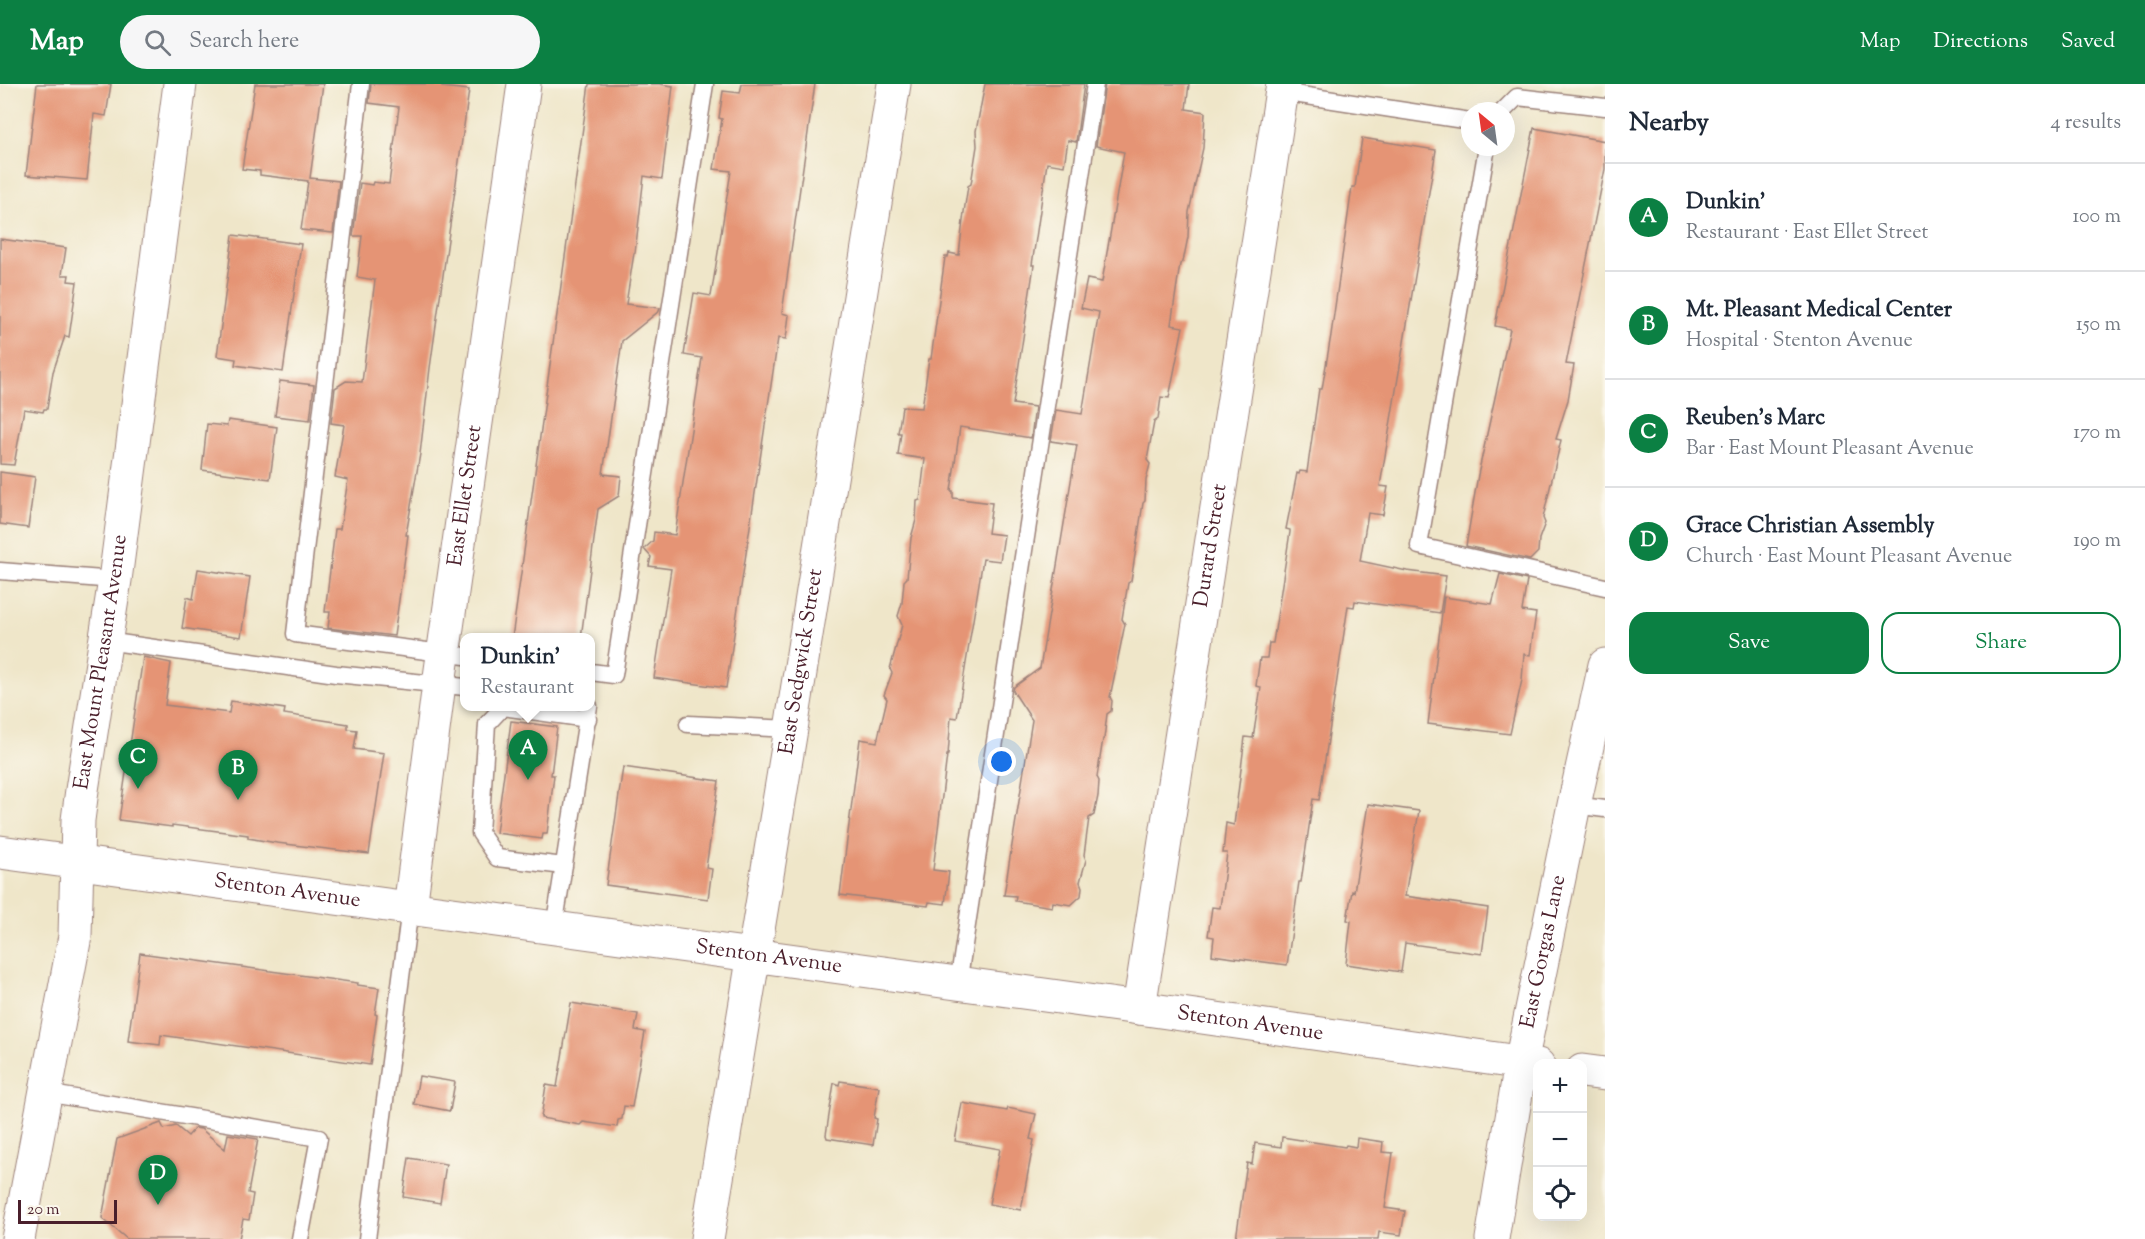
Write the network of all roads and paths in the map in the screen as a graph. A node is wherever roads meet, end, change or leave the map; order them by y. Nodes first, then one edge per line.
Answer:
1 (180, 84) edge
2 (361, 84) edge
3 (524, 84) edge
4 (705, 84) edge
5 (894, 84) edge
6 (1095, 84) edge
7 (1282, 88) edge
8 (1512, 102) edge
9 (1605, 107) edge
10 (1461, 119) edge
11 (1484, 156) edge
12 (0, 571) edge
13 (115, 580) junction
14 (1605, 587) edge
15 (106, 640) junction
16 (1605, 665) edge
17 (453, 670) edge
18 (595, 673) edge
19 (499, 711) edge
20 (560, 711) edge
21 (589, 713) edge
22 (688, 723) dead end
23 (791, 729) junction
24 (1589, 807) edge
25 (0, 852) edge
26 (78, 863) junction
27 (564, 866) junction
28 (410, 908) junction
29 (554, 928) junction
30 (753, 955) junction
31 (958, 984) junction
32 (1139, 1008) junction
33 (1529, 1064) edge
34 (1587, 1072) edge
35 (1605, 1074) edge
36 (45, 1093) junction
37 (18, 1239) edge
38 (300, 1239) edge
39 (367, 1239) edge
40 (706, 1239) edge
41 (1492, 1239) edge

1 - 13 street, East Mount Pleasant Avenue
2 - 17 lane
3 - 17 street, East Ellet Street
4 - 18 lane
5 - 23 street, East Sedgwick Street
6 - 31 lane
7 - 10 lane
7 - 32 street, Durard Street
8 - 9 lane
11 - 14 lane
12 - 13 lane
13 - 15 street, East Mount Pleasant Avenue
15 - 17 lane
15 - 26 street, East Mount Pleasant Avenue
16 - 24 street, East Gorgas Lane
17 - 28 street, East Ellet Street
19 - 27 lane
20 - 21 lane
21 - 27 lane
22 - 23 lane
23 - 30 street, East Sedgwick Street
24 - 33 street, East Gorgas Lane
25 - 26 street, Stenton Avenue
26 - 28 street, Stenton Avenue
26 - 36 street, East Mount Pleasant Avenue
27 - 29 lane
28 - 29 street, Stenton Avenue
28 - 39 lane
29 - 30 street, Stenton Avenue
30 - 31 street, Stenton Avenue
30 - 40 street, East Sedgwick Street
31 - 32 street, Stenton Avenue
32 - 33 street, Stenton Avenue
33 - 41 street, East Gorgas Lane
34 - 35 street
36 - 37 street, East Mount Pleasant Avenue
36 - 38 lane

